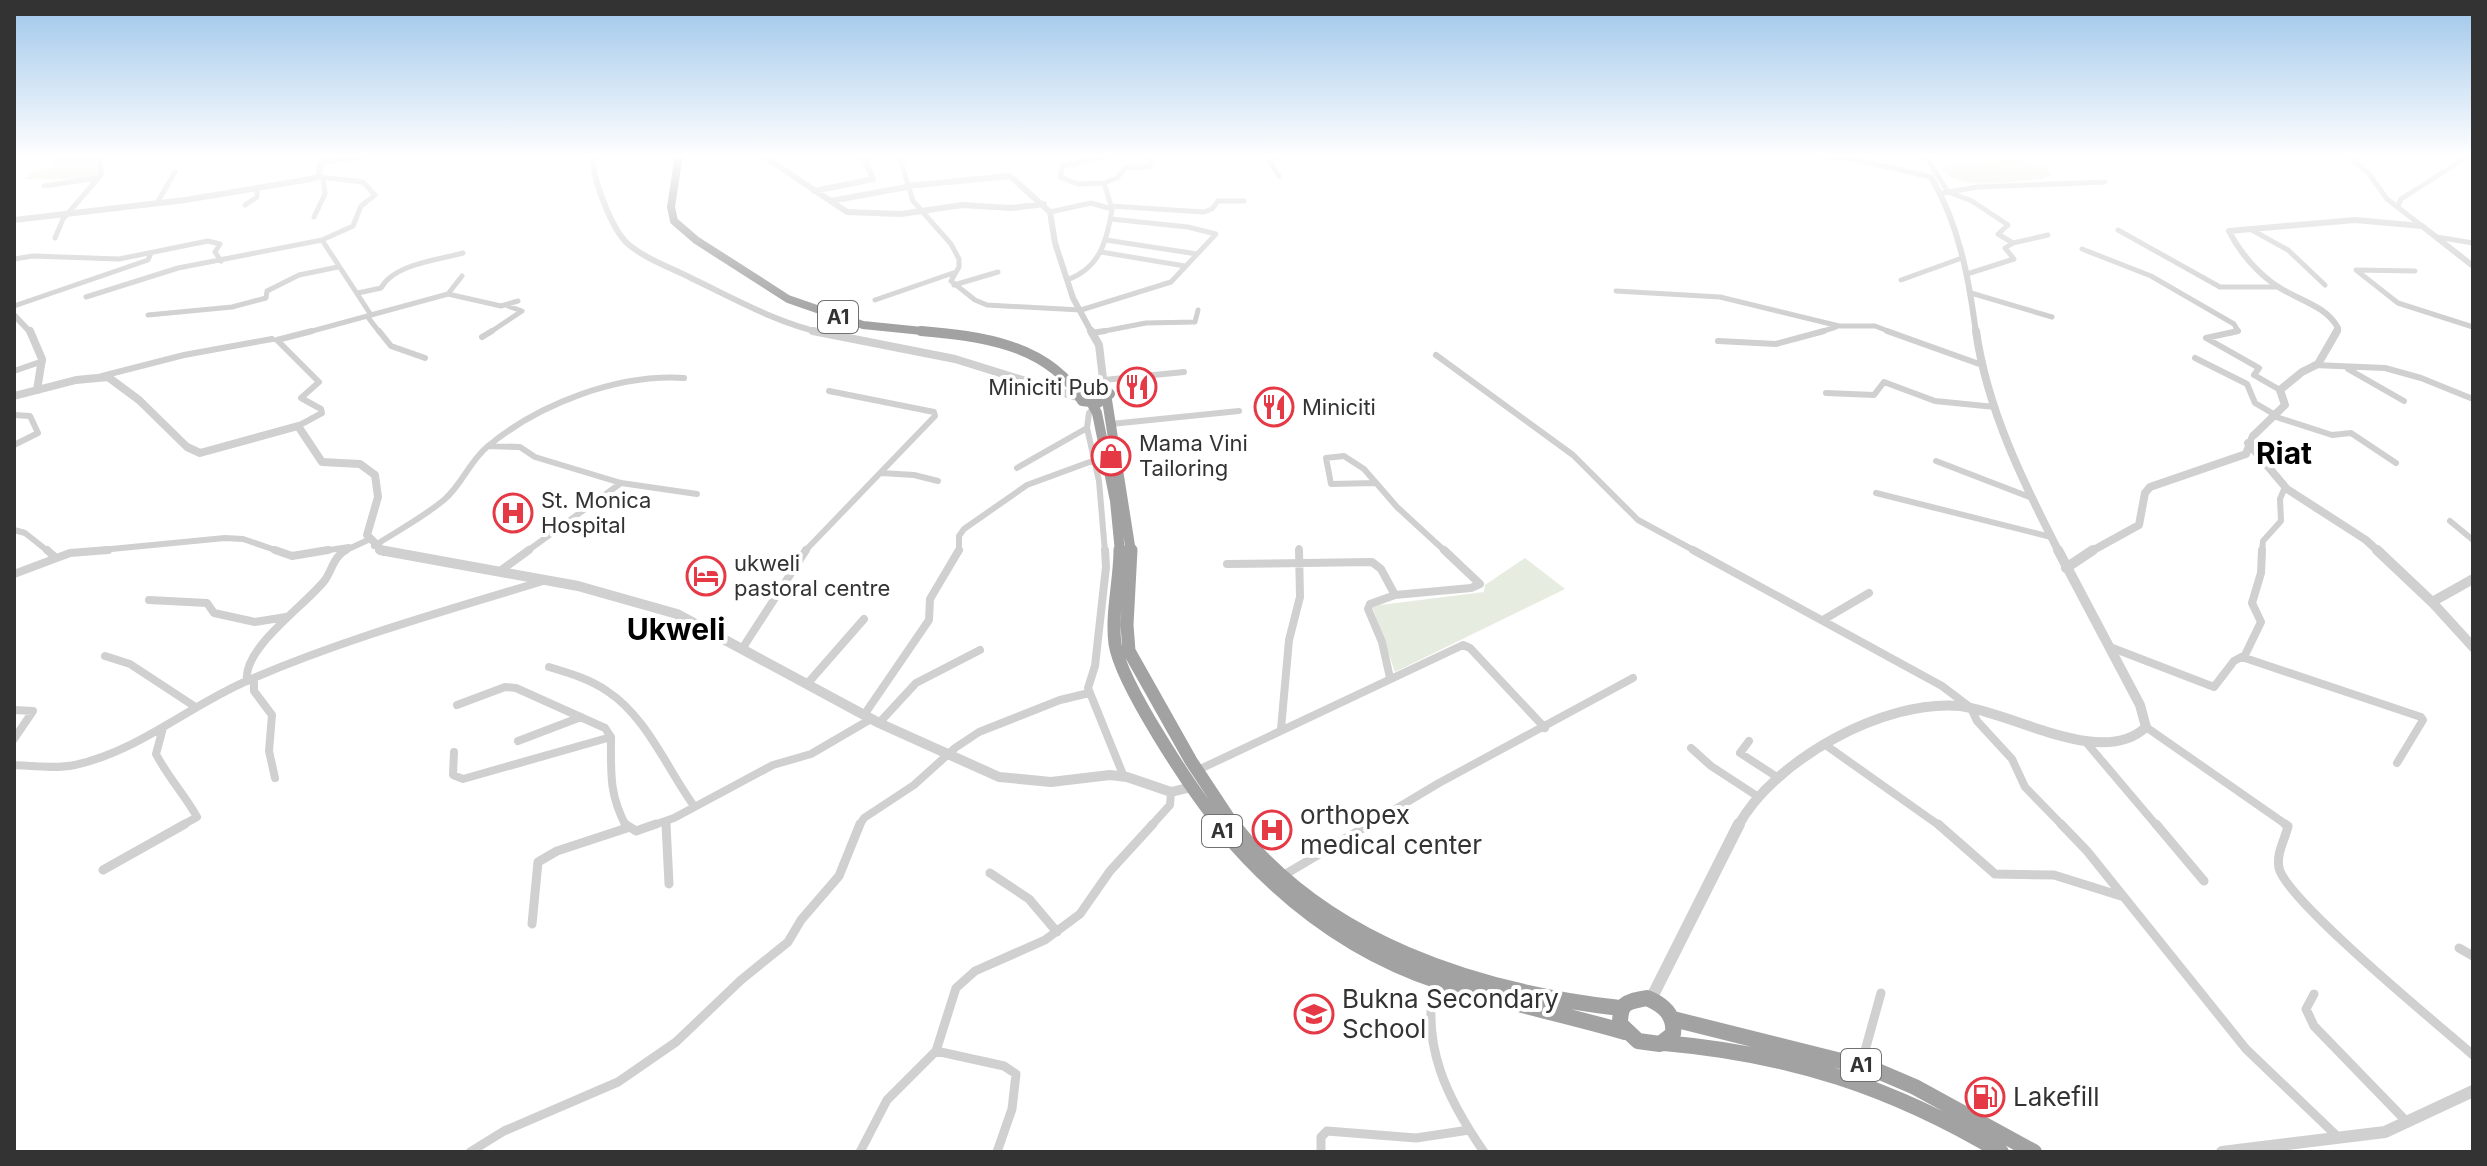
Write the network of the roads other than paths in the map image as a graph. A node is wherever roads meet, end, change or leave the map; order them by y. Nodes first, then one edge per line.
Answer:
1 (73, 209) edge
2 (106, 209) edge
3 (318, 209) edge
4 (359, 209) edge
5 (609, 209) edge
6 (672, 209) edge
7 (680, 209) edge
8 (843, 209) edge
9 (919, 209) edge
10 (939, 209) edge
11 (1048, 209) edge
12 (1062, 209) edge
13 (1111, 209) edge
14 (1179, 209) edge
15 (1211, 209) edge
16 (1949, 209) edge
17 (1985, 209) edge
18 (2402, 209) edge
19 (1050, 212) junction
20 (921, 213) junction
21 (69, 214) junction
22 (314, 217) dead end
23 (1111, 219) junction
24 (14, 220) edge
25 (2422, 226) junction
26 (2248, 228) junction
27 (2118, 230) dead end
28 (2048, 235) dead end
29 (2437, 237) junction
30 (55, 238) dead end
31 (322, 240) junction
32 (1106, 240) junction
33 (2013, 243) junction
34 (2473, 243) edge
35 (2082, 249) dead end
36 (1101, 252) junction
37 (151, 253) junction
38 (463, 253) dead end
39 (1197, 254) junction
40 (1962, 258) junction
41 (14, 259) edge
42 (221, 261) junction
43 (1185, 266) junction
44 (2473, 266) edge
45 (338, 267) junction
46 (2415, 271) dead end
47 (998, 272) dead end
48 (953, 273) junction
49 (1967, 274) junction
50 (462, 276) dead end
51 (1067, 280) junction
52 (1901, 280) dead end
53 (954, 285) junction
54 (2325, 285) dead end
55 (2279, 287) junction
56 (1616, 291) dead end
57 (358, 293) junction
58 (1971, 293) junction
59 (448, 294) junction
60 (86, 297) dead end
61 (875, 300) dead end
62 (518, 301) dead end
63 (506, 305) junction
64 (14, 306) edge
65 (1081, 310) junction
66 (1198, 310) dead end
67 (14, 315) edge
68 (148, 315) dead end
69 (369, 316) junction
70 (2052, 317) dead end
71 (1839, 326) junction
72 (2473, 327) edge
73 (1091, 333) junction
74 (482, 337) dead end
75 (272, 339) dead end
76 (1718, 341) dead end
77 (1436, 355) dead end
78 (425, 358) dead end
79 (2195, 358) dead end
80 (43, 361) junction
81 (1982, 365) junction
82 (2314, 365) junction
83 (2345, 368) junction
84 (14, 371) edge
85 (1184, 372) dead end
86 (101, 376) junction
87 (684, 378) dead end
88 (37, 390) junction
89 (2280, 390) junction
90 (829, 391) dead end
91 (1826, 393) dead end
92 (1099, 394) junction
93 (1077, 395) junction
94 (14, 396) edge
95 (2473, 399) edge
96 (2404, 401) dead end
97 (1995, 407) junction
98 (1239, 411) dead end
99 (14, 415) edge
100 (2277, 416) junction
101 (1111, 424) junction
102 (298, 426) junction
103 (1087, 428) junction
104 (2248, 443) junction
105 (14, 445) edge
106 (487, 446) junction
107 (1095, 460) junction
108 (1936, 461) dead end
109 (2396, 463) dead end
110 (1017, 468) dead end
111 (881, 473) junction
112 (938, 481) dead end
113 (621, 483) junction
114 (1375, 483) junction
115 (2285, 487) junction
116 (1876, 493) dead end
117 (697, 494) dead end
118 (2034, 499) junction
119 (2450, 521) dead end
120 (14, 530) edge
121 (2051, 537) junction
122 (2473, 540) edge
123 (371, 543) junction
124 (349, 547) junction
125 (1299, 548) dead end
126 (55, 557) junction
127 (1298, 563) junction
128 (1227, 564) dead end
129 (2066, 568) junction
130 (500, 571) junction
131 (14, 574) edge
132 (2473, 579) edge
133 (547, 580) junction
134 (1869, 593) dead end
135 (1395, 595) junction
136 (149, 600) dead end
137 (2432, 602) junction
138 (286, 617) junction
139 (864, 619) dead end
140 (1823, 620) junction
141 (2110, 647) junction
142 (2473, 647) edge
143 (742, 649) junction
144 (980, 650) dead end
145 (105, 656) dead end
146 (2242, 657) junction
147 (549, 667) dead end
148 (1390, 678) junction
149 (1633, 678) dead end
150 (250, 680) junction
151 (808, 683) junction
152 (1089, 693) junction
153 (457, 705) dead end
154 (194, 706) junction
155 (1971, 708) junction
156 (14, 710) edge
157 (581, 717) junction
158 (871, 719) junction
159 (164, 726) junction
160 (2146, 727) junction
161 (1545, 728) junction
162 (1281, 729) junction
163 (611, 737) junction
164 (14, 739) edge
165 (518, 741) dead end
166 (1749, 741) dead end
167 (2085, 741) junction
168 (1827, 746) junction
169 (1691, 748) dead end
170 (454, 752) dead end
171 (948, 754) junction
172 (2397, 763) dead end
173 (14, 765) edge
174 (1196, 771) junction
175 (1124, 777) junction
176 (1777, 777) junction
177 (275, 778) dead end
178 (1192, 787) junction
179 (1171, 792) junction
180 (1757, 796) junction
181 (694, 806) junction
182 (666, 821) junction
183 (627, 828) junction
184 (103, 870) dead end
185 (990, 873) dead end
186 (1282, 876) junction
187 (2204, 881) dead end
188 (669, 884) dead end
189 (2123, 897) junction
190 (532, 924) dead end
191 (1057, 932) junction
192 (2459, 948) dead end
193 (2473, 956) edge
194 (1435, 980) junction
195 (1881, 993) dead end
196 (2314, 994) dead end
197 (1651, 999) junction
198 (1620, 1008) junction
199 (1673, 1019) junction
200 (1625, 1032) junction
201 (1664, 1043) junction
202 (936, 1051) junction
203 (2473, 1055) edge
204 (1861, 1065) junction
205 (2473, 1091) edge
206 (2407, 1122) junction
207 (1469, 1130) junction
208 (2339, 1138) junction
209 (470, 1152) edge
210 (860, 1152) edge
211 (997, 1152) edge
212 (1321, 1152) edge
213 (1484, 1152) edge
214 (2001, 1152) edge
215 (2034, 1152) edge
216 (2222, 1152) edge

1 - 21 street
2 - 21 street
3 - 22 street
4 - 31 street
5 - 93 street
6 - 93 highway, A1
7 - 92 highway, A1
8 - 20 street
9 - 20 street
10 - 20 street
11 - 19 street
12 - 19 street
13 - 23 street
14 - 15 street
16 - 40 street
17 - 33 street
18 - 25 street
19 - 51 street
20 - 48 street
21 - 24 street
21 - 30 street
23 - 32 street
23 - 39 street
25 - 26 street
25 - 29 street
26 - 54 street
26 - 55 street
27 - 55 street
28 - 33 street
29 - 34 street
29 - 44 street
31 - 42 street
31 - 45 street
32 - 36 street
32 - 39 street
33 - 49 street
35 - 89 street
36 - 43 street
36 - 51 street
37 - 41 street
37 - 42 street
37 - 64 street
38 - 57 street
39 - 43 street
40 - 49 street
40 - 52 street
42 - 60 street
43 - 65 street
45 - 57 street
45 - 68 street
46 - 72 street
47 - 53 street
48 - 53 street
48 - 61 street
49 - 58 street
50 - 59 street
51 - 65 street
53 - 65 street
55 - 82 street
56 - 71 street
57 - 69 street
58 - 70 street
58 - 81 street
59 - 63 street
59 - 69 street
62 - 63 street
63 - 74 street
65 - 73 street
66 - 73 street
67 - 80 street
69 - 78 street
69 - 102 street
71 - 76 street
71 - 81 street
73 - 92 street
75 - 86 street
77 - 140 street
79 - 100 street
80 - 84 street
80 - 88 street
81 - 97 street
82 - 83 street
82 - 89 street
83 - 95 street
83 - 96 street
85 - 92 street
86 - 88 street
86 - 102 street
87 - 106 street
88 - 94 street
89 - 100 street
90 - 111 street
91 - 97 street
92 - 93 highway, A1
92 - 93 highway
92 - 101 highway, A1
92 - 103 street
92 - 178 highway, A1
97 - 118 street
98 - 101 street
99 - 105 street
100 - 104 street
100 - 109 street
101 - 174 highway, A1
102 - 123 street
103 - 107 street
103 - 110 street
104 - 115 street
104 - 129 street
106 - 113 street
106 - 123 street
107 - 152 street
107 - 158 street
108 - 118 street
111 - 112 street
111 - 143 street
113 - 117 street
113 - 130 street
114 - 114 street
114 - 135 street
115 - 137 street
115 - 146 street
116 - 121 street
118 - 121 street
119 - 122 street
120 - 126 street
121 - 129 street
123 - 124 street
123 - 130 street
124 - 126 street
124 - 138 street
125 - 127 street
126 - 131 street
127 - 128 street
127 - 135 street
127 - 162 street
129 - 141 street
130 - 133 street
132 - 137 street
133 - 143 street
133 - 150 street
134 - 140 street
135 - 148 street
136 - 138 street
137 - 142 street
138 - 150 street
139 - 151 street
140 - 155 street
141 - 146 street
141 - 160 street
143 - 151 street
144 - 158 street
145 - 154 street
146 - 172 street
147 - 181 street
148 - 161 street
148 - 162 street
149 - 161 street
150 - 154 street
150 - 177 street
151 - 158 street
152 - 171 street
152 - 175 street
153 - 157 street
154 - 159 street
155 - 167 street
155 - 168 street
155 - 189 street
156 - 164 street
157 - 163 street
157 - 165 street
158 - 171 street
158 - 181 street
159 - 173 street
159 - 184 street
160 - 167 street
160 - 203 street
161 - 186 street
162 - 174 street
163 - 170 street
163 - 183 street
166 - 176 street
167 - 187 street
168 - 176 street
168 - 189 street
169 - 180 street
171 - 175 street
171 - 209 street
174 - 186 highway, A1
175 - 179 street
176 - 180 street
178 - 179 street
178 - 194 highway, A1
179 - 191 street
180 - 197 street
181 - 182 street
182 - 183 street
182 - 188 street
183 - 190 street
185 - 191 street
186 - 198 highway, A1
189 - 208 street
191 - 202 street
192 - 193 street
194 - 200 highway, A1
194 - 207 street
195 - 204 street
196 - 206 street
197 - 198 highway, A1
197 - 199 highway, A1
198 - 200 highway
199 - 201 highway
199 - 204 highway, A1
200 - 201 highway, A1
201 - 214 highway, A1
202 - 210 street
202 - 211 street
204 - 215 highway, A1
205 - 206 street
206 - 208 street
207 - 212 street
207 - 213 street
208 - 216 street

